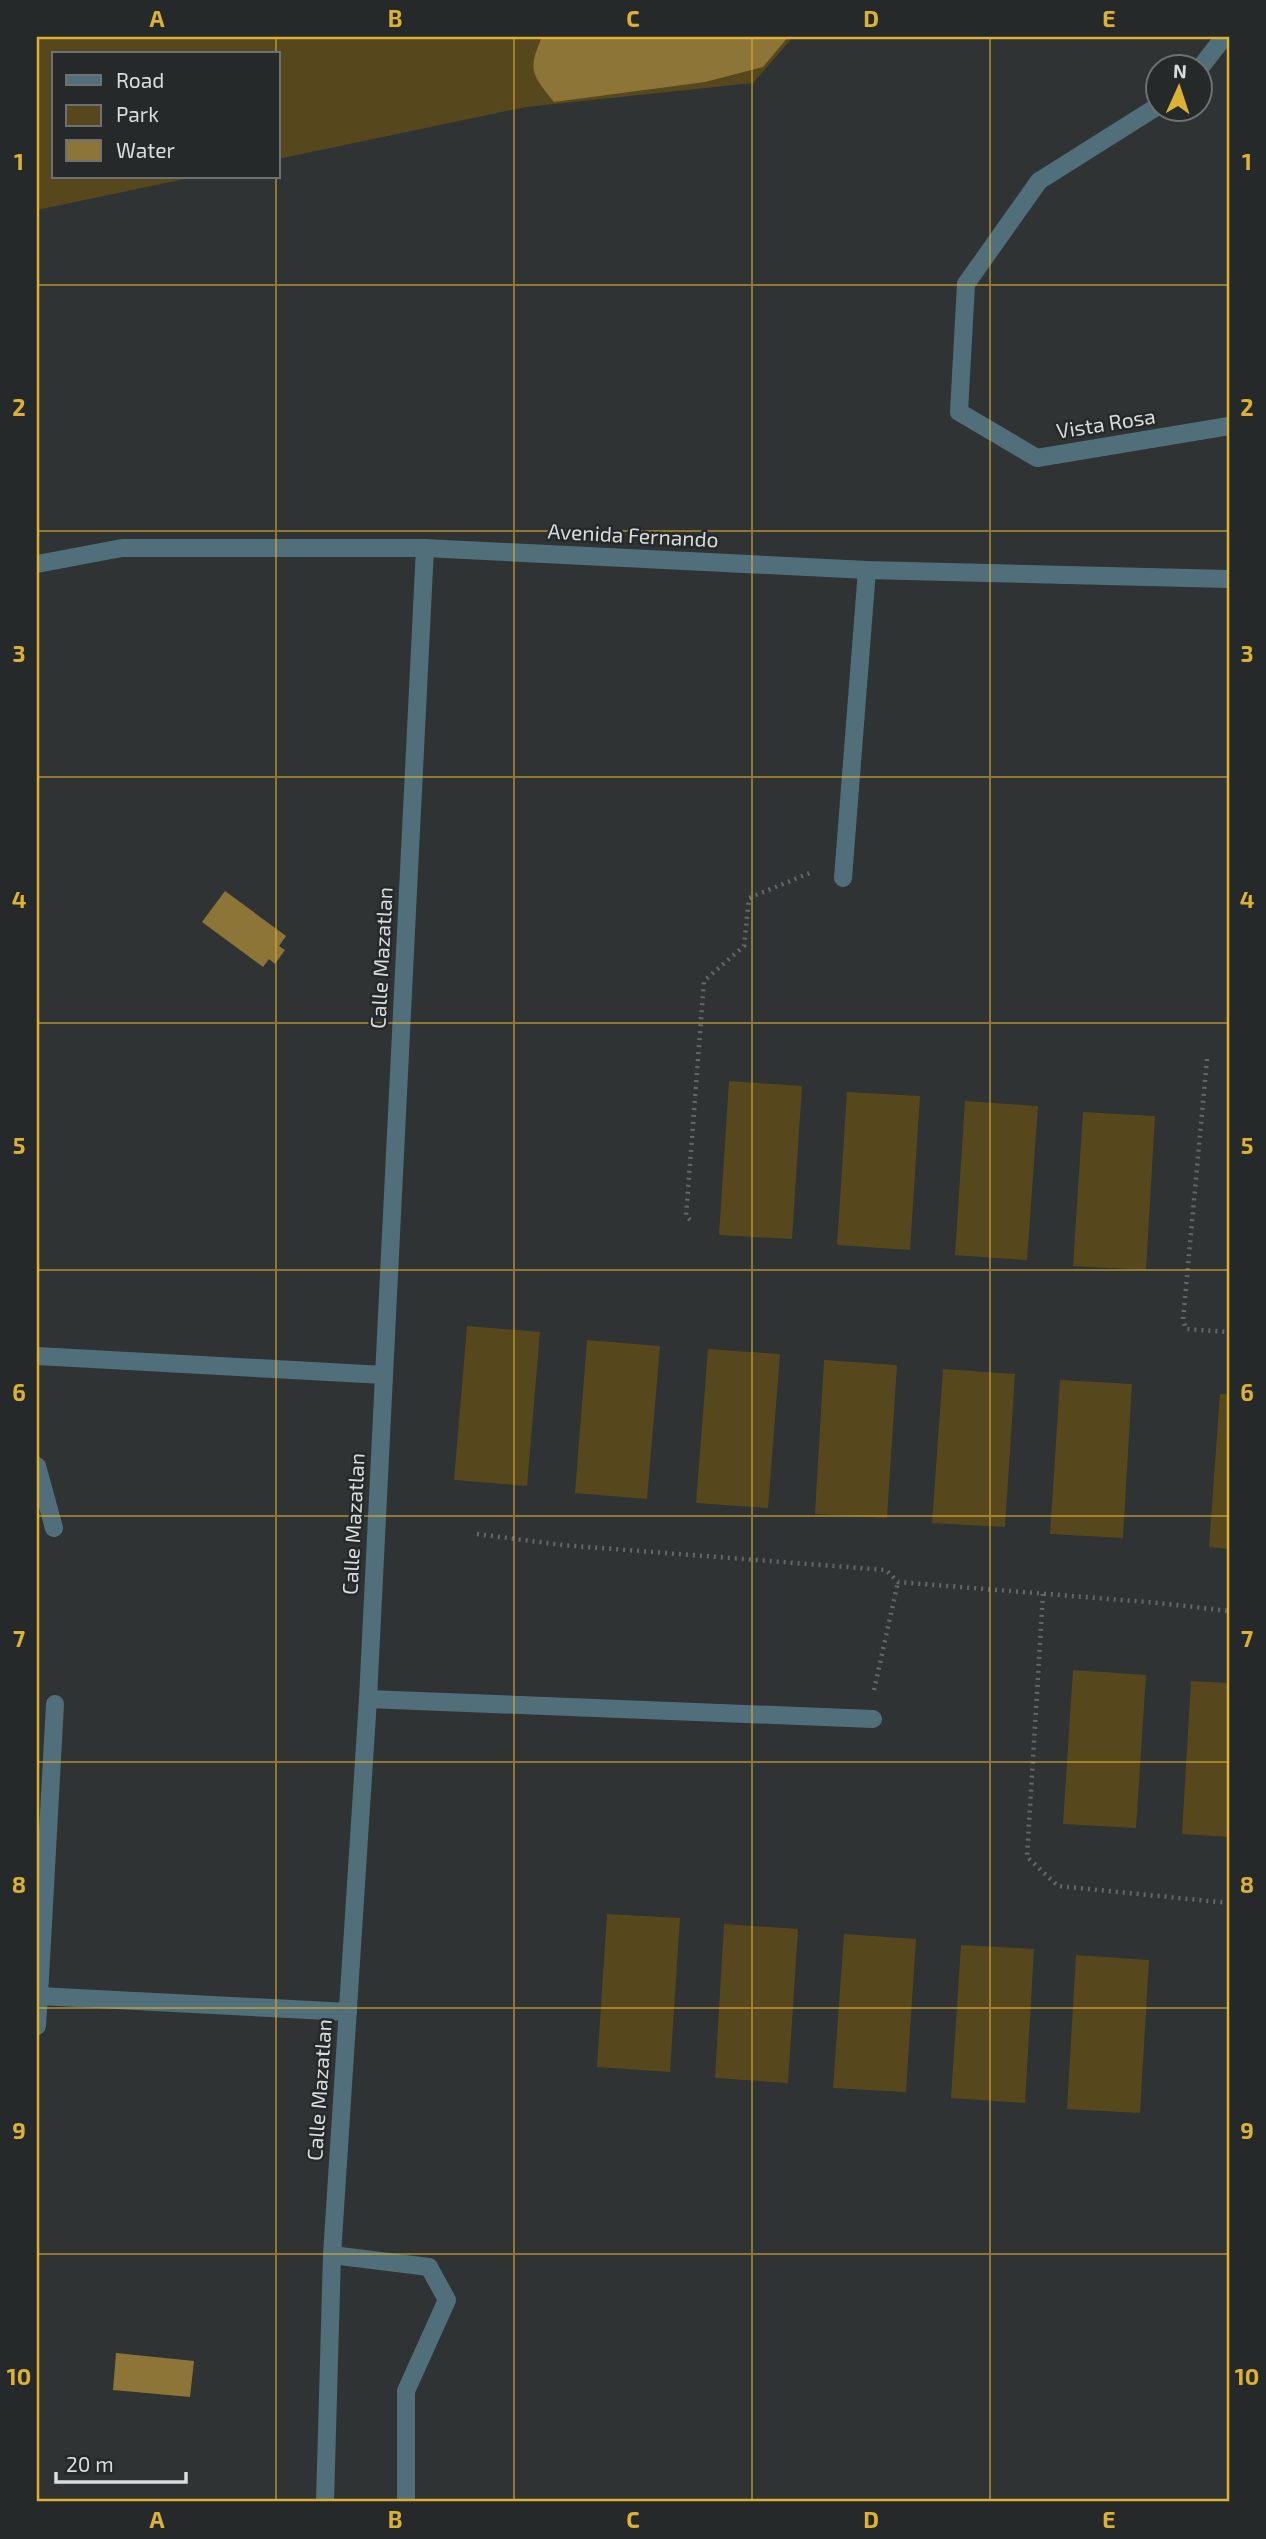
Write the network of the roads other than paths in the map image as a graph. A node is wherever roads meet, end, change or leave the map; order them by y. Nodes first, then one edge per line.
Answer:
1 (1224, 37) edge
2 (1212, 52) edge
3 (1144, 114) edge
4 (1229, 426) edge
5 (425, 548) junction
6 (37, 564) edge
7 (867, 570) junction
8 (1229, 579) edge
9 (843, 878) dead end
10 (37, 1356) edge
11 (384, 1375) junction
12 (37, 1466) edge
13 (54, 1528) dead end
14 (368, 1699) junction
15 (55, 1704) dead end
16 (870, 1719) road end
17 (38, 1996) edge
18 (348, 2012) junction
19 (37, 2026) edge
20 (332, 2256) junction
21 (325, 2502) edge
22 (406, 2502) edge

1 - 2 street
3 - 4 street, Vista Rosa
5 - 6 street, Avenida Fernando
5 - 7 street, Avenida Fernando
5 - 11 street, Calle Mazatlan
7 - 8 street, Avenida Fernando
7 - 9 street
10 - 11 street
11 - 14 street, Calle Mazatlan
12 - 13 street
14 - 16 street
14 - 18 street, Calle Mazatlan
15 - 17 street
17 - 18 street
17 - 19 street
18 - 20 street, Calle Mazatlan
20 - 21 street, Calle Mazatlan
20 - 22 street

